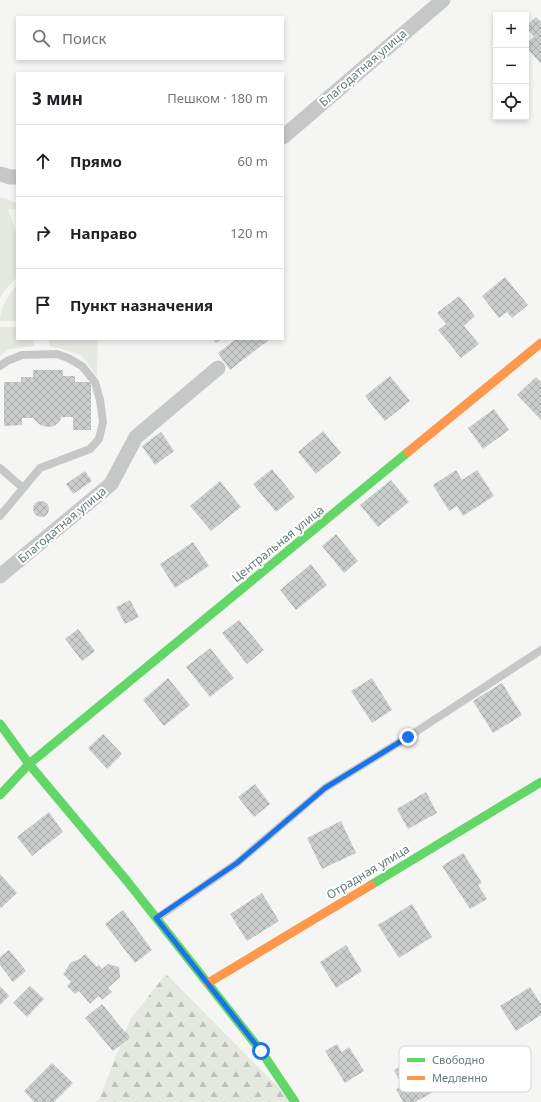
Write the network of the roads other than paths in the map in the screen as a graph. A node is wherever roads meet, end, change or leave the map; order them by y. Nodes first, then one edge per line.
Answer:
1 (443, 0) edge
2 (284, 136) edge
3 (0, 174) edge
4 (16, 177) edge
5 (541, 343) edge
6 (0, 366) edge
7 (218, 368) dead end
8 (0, 468) edge
9 (23, 488) junction
10 (0, 516) edge
11 (0, 576) edge
12 (541, 650) edge
13 (0, 724) edge
14 (29, 764) junction
15 (541, 782) edge
16 (0, 795) edge
17 (156, 918) junction
18 (208, 983) junction
19 (295, 1102) edge

1 - 2 street, Благодатная улица
3 - 4 street
5 - 14 street, Центральная улица
6 - 9 lane
7 - 11 street, Благодатная улица
8 - 9 lane
9 - 10 lane
12 - 17 lane
13 - 14 street
14 - 16 street, Центральная улица
14 - 17 street
15 - 18 street, Отрадная улица
17 - 18 street
18 - 19 street

